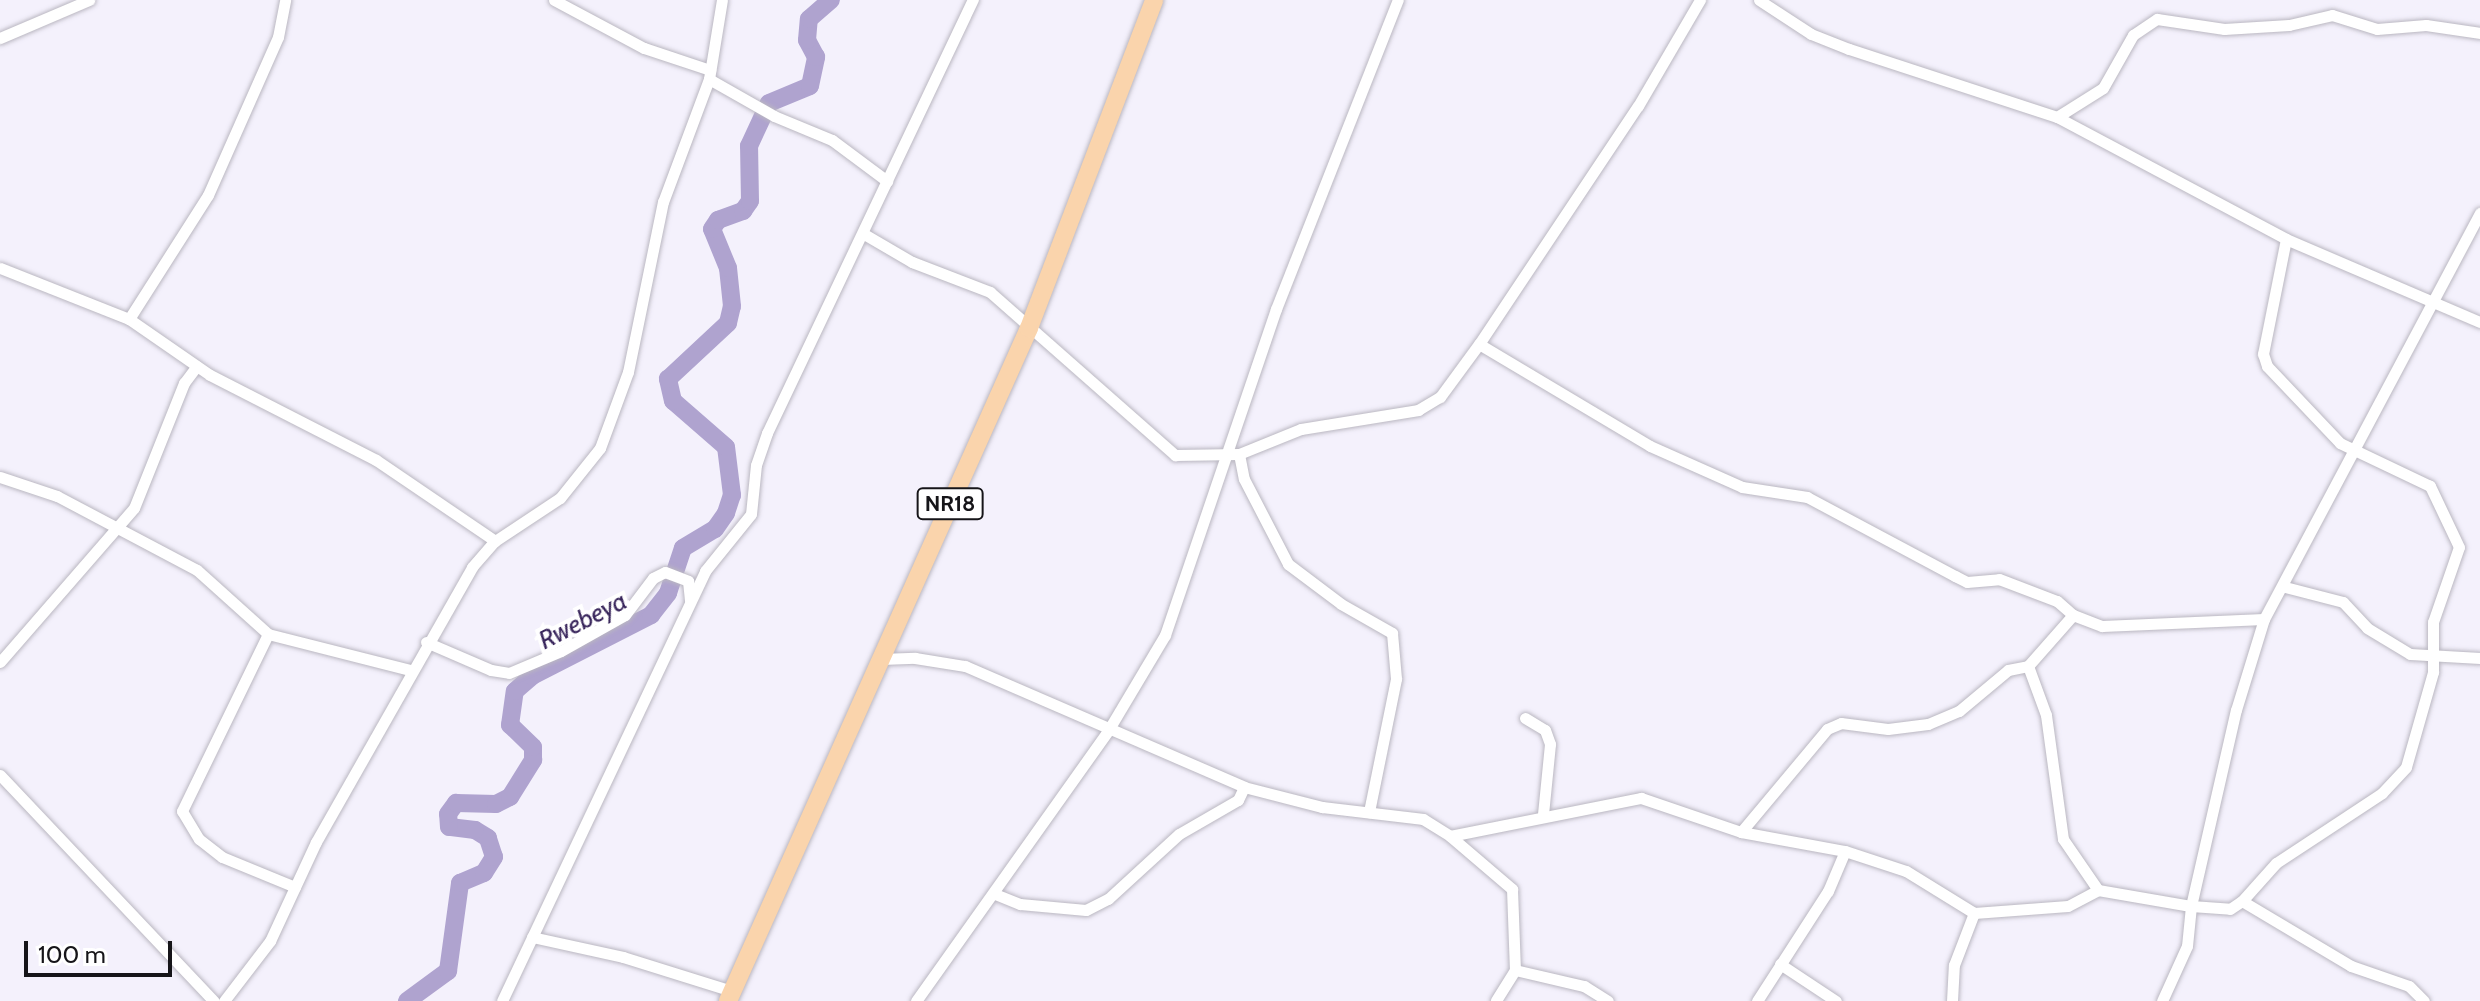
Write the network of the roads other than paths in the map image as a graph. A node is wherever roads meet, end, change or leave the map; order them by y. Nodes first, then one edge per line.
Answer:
1 (89, 0) edge
2 (285, 0) edge
3 (554, 0) edge
4 (722, 0) edge
5 (973, 0) edge
6 (1154, 0) edge
7 (1398, 0) edge
8 (1700, 0) edge
9 (1759, 0) edge
10 (74, 3) edge
11 (2480, 33) edge
12 (0, 38) edge
13 (710, 74) junction
14 (2057, 117) junction
15 (887, 181) junction
16 (2480, 213) edge
17 (864, 234) junction
18 (2286, 239) junction
19 (0, 268) edge
20 (2432, 302) junction
21 (129, 319) junction
22 (2480, 322) edge
23 (1029, 328) junction
24 (1479, 344) junction
25 (197, 366) junction
26 (2357, 452) junction
27 (1234, 454) junction
28 (0, 477) edge
29 (118, 525) junction
30 (495, 541) junction
31 (2285, 587) junction
32 (690, 602) junction
33 (2073, 615) junction
34 (2264, 619) junction
35 (268, 634) junction
36 (426, 642) junction
37 (2435, 656) junction
38 (2480, 658) edge
39 (881, 659) junction
40 (0, 662) edge
41 (2028, 666) junction
42 (410, 670) junction
43 (1525, 718) dead end
44 (1109, 729) junction
45 (0, 775) edge
46 (1244, 787) junction
47 (1369, 812) junction
48 (1543, 814) junction
49 (1741, 832) junction
50 (1450, 836) junction
51 (1845, 851) junction
52 (295, 887) junction
53 (2098, 890) junction
54 (995, 894) junction
55 (2242, 901) junction
56 (2191, 906) junction
57 (1974, 913) junction
58 (532, 937) junction
59 (1780, 964) junction
60 (1515, 970) junction
61 (730, 996) edge
62 (214, 1001) edge
63 (224, 1001) edge
64 (502, 1001) edge
65 (916, 1001) edge
66 (1496, 1001) edge
67 (1608, 1001) edge
68 (1757, 1001) edge
69 (1836, 1001) edge
70 (1952, 1001) edge
71 (2162, 1001) edge
72 (2424, 1001) edge

1 - 10 street
2 - 21 street
3 - 13 street
4 - 13 street
5 - 15 street
6 - 23 main road, NR18
7 - 27 street
8 - 24 street
9 - 14 street
10 - 12 street
11 - 14 street
13 - 15 street
13 - 30 street
14 - 18 street
15 - 17 street
16 - 20 street
17 - 23 street
17 - 32 street
18 - 20 street
18 - 26 street
19 - 21 street
20 - 22 street
20 - 26 street
21 - 25 street
23 - 27 street
23 - 39 main road, NR18
24 - 27 street
24 - 33 street
25 - 29 street
25 - 30 street
26 - 31 street
26 - 37 street
27 - 44 street
27 - 47 street
28 - 29 street
29 - 35 street
29 - 40 street
30 - 36 street
31 - 34 street
31 - 37 street
32 - 36 street
32 - 58 street
33 - 34 street
33 - 41 street
34 - 56 street
35 - 42 street
35 - 52 street
36 - 42 street
37 - 38 street
37 - 55 street
39 - 44 street
39 - 61 main road, NR18
41 - 49 street
41 - 53 street
42 - 52 street
43 - 48 street
44 - 46 street
44 - 54 street
45 - 62 street
46 - 47 street
46 - 54 street
47 - 50 street
48 - 49 street
48 - 50 street
49 - 51 street
50 - 60 street
51 - 57 street
51 - 59 street
52 - 63 street
53 - 56 street
53 - 57 street
54 - 65 street
55 - 56 street
55 - 72 street
56 - 71 street
57 - 70 street
58 - 61 street
58 - 64 street
59 - 68 street
59 - 69 street
60 - 66 street
60 - 67 street

